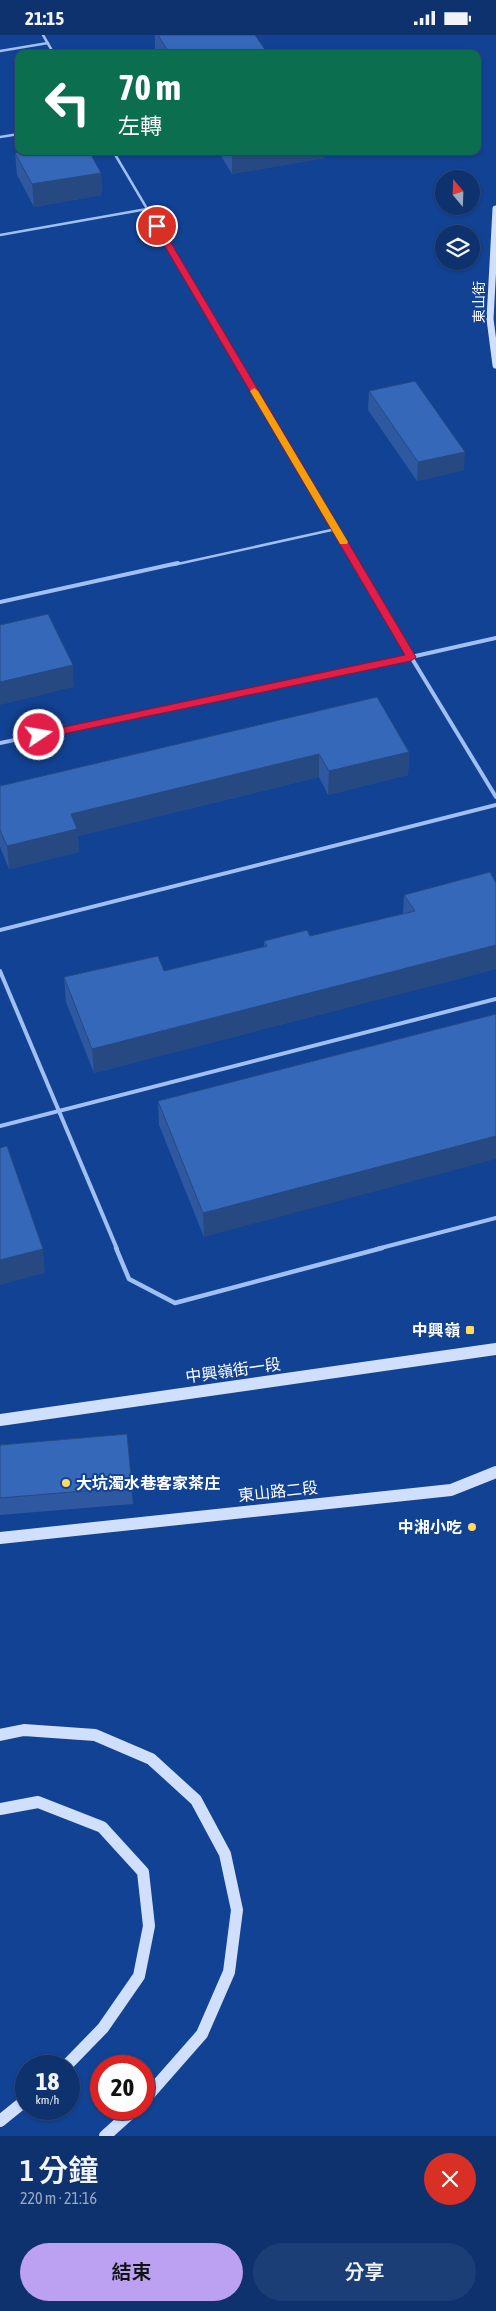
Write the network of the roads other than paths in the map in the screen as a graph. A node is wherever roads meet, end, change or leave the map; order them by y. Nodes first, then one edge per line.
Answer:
1 (43, 35) edge
2 (48, 43) junction
3 (52, 50) edge
4 (0, 51) edge
5 (15, 135) edge
6 (0, 137) edge
7 (115, 155) edge
8 (147, 209) junction
9 (496, 209) edge
10 (0, 235) edge
11 (496, 365) edge
12 (336, 529) junction
13 (0, 602) edge
14 (496, 638) edge
15 (411, 657) junction
16 (0, 743) edge
17 (496, 797) edge
18 (496, 805) edge
19 (0, 931) edge
20 (0, 971) edge
21 (496, 999) edge
22 (59, 1111) junction
23 (0, 1126) edge
24 (496, 1218) edge
25 (496, 1349) edge
26 (471, 1353) junction
27 (496, 1356) edge
28 (0, 1420) edge
29 (496, 1472) edge
30 (0, 1538) edge
31 (0, 1735) edge
32 (0, 1809) edge
33 (77, 2055) edge
34 (155, 2087) edge
35 (15, 2109) edge
36 (123, 2120) edge
37 (0, 2121) edge
38 (105, 2136) edge

1 - 2 lane
2 - 3 lane
2 - 4 lane
5 - 6 lane
7 - 8 lane
8 - 10 lane
8 - 12 lane
9 - 11 main road, 東山街
12 - 13 lane
12 - 15 lane
14 - 15 lane
15 - 16 lane
15 - 17 lane
18 - 19 lane
20 - 22 lane
21 - 22 lane
22 - 23 lane
22 - 24 lane
25 - 26 main road, 中興嶺街一段
26 - 27 main road, 中興嶺街一段
26 - 28 main road, 中興嶺街一段
29 - 30 main road, 東山路二段
31 - 34 main road
32 - 33 main road
35 - 37 main road
36 - 38 main road

